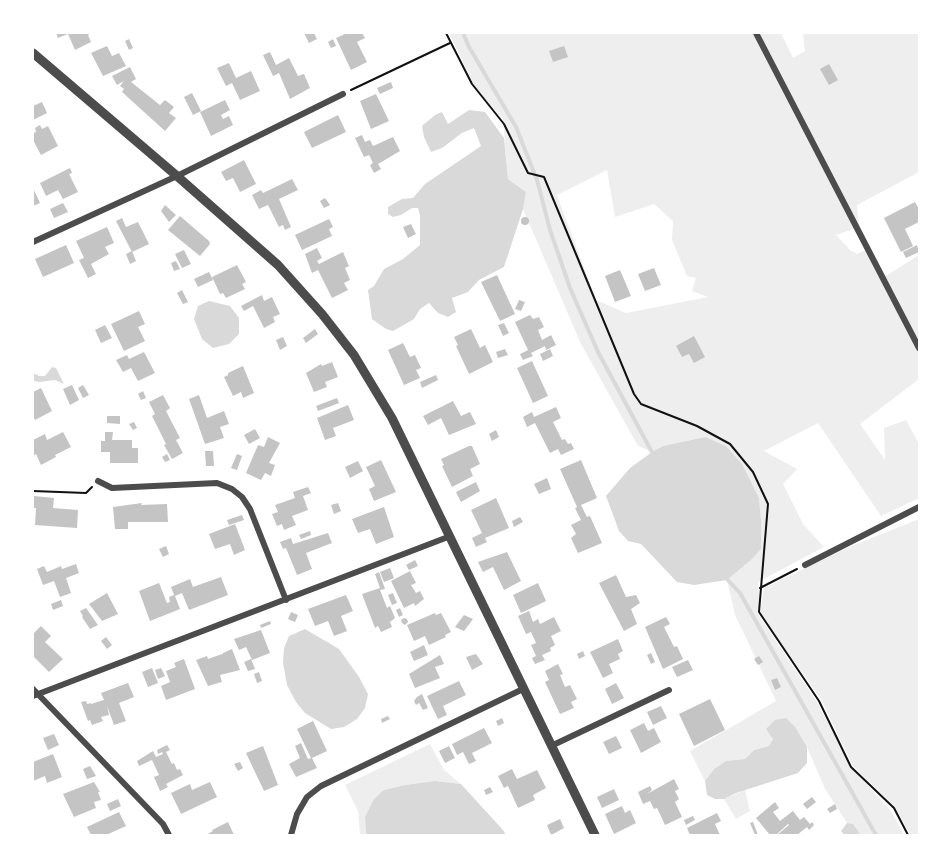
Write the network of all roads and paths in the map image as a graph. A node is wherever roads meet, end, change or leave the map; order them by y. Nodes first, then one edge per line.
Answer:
1 (446, 33) edge
2 (756, 33) edge
3 (450, 43) junction
4 (33, 53) edge
5 (343, 94) joint
6 (177, 176) junction
7 (33, 242) edge
8 (919, 348) edge
9 (98, 481) joint
10 (33, 491) edge
11 (919, 507) edge
12 (448, 537) junction
13 (805, 565) joint
14 (760, 588) junction
15 (286, 600) junction
16 (524, 689) junction
17 (669, 690) dead end
18 (35, 693) edge
19 (551, 746) junction
20 (169, 835) edge
21 (291, 835) edge
22 (595, 835) edge
23 (908, 835) edge

1 - 3 path
2 - 8 street
3 - 5 path
3 - 14 path
4 - 6 street
5 - 6 street
6 - 7 street
6 - 12 street
9 - 10 path
9 - 15 street
11 - 13 street
12 - 15 street
12 - 16 street
13 - 14 path
14 - 23 path
15 - 18 street
16 - 19 street
16 - 21 street
17 - 19 street
18 - 20 street
19 - 22 street

